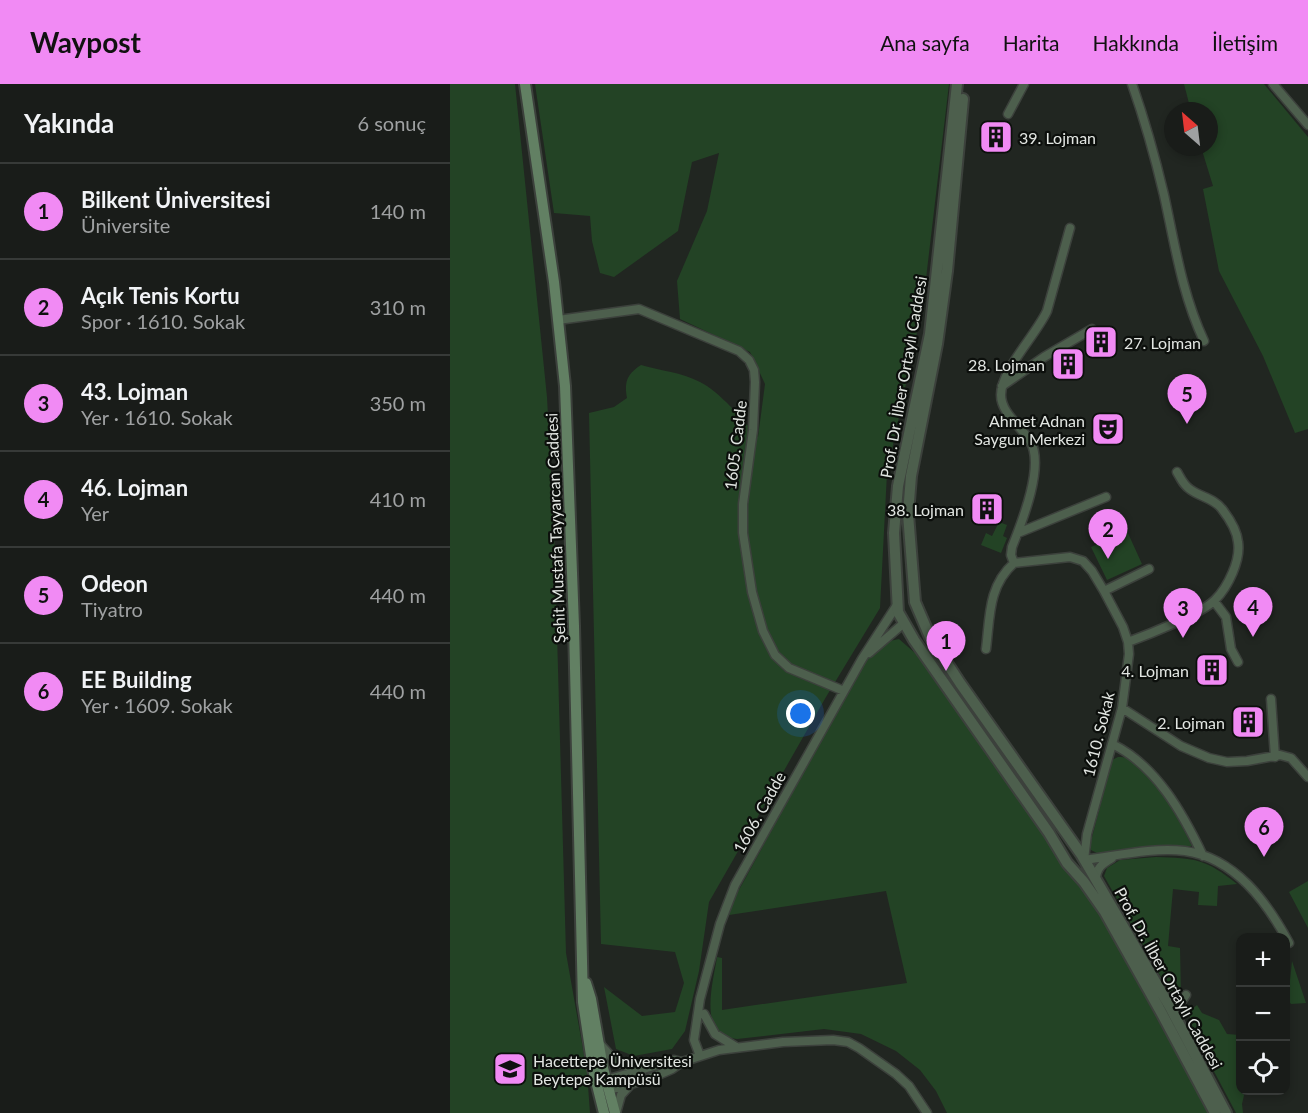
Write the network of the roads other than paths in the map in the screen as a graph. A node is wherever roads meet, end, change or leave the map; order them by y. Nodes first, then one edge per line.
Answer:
1 (525, 84) edge
2 (957, 84) edge
3 (964, 84) edge
4 (1024, 84) edge
5 (1132, 84) edge
6 (1273, 84) edge
7 (1008, 114) dead end
8 (1308, 125) edge
9 (1070, 228) dead end
10 (558, 320) junction
11 (1092, 329) dead end
12 (1204, 341) dead end
13 (1002, 386) junction
14 (1177, 472) dead end
15 (1106, 497) dead end
16 (1018, 533) junction
17 (1014, 563) junction
18 (1149, 569) dead end
19 (1104, 591) junction
20 (1214, 601) junction
21 (897, 605) junction
22 (916, 608) junction
23 (904, 624) junction
24 (1128, 642) junction
25 (986, 649) dead end
26 (862, 659) junction
27 (1238, 662) dead end
28 (844, 691) junction
29 (1271, 699) dead end
30 (1122, 708) junction
31 (1112, 744) junction
32 (1275, 756) junction
33 (1308, 777) edge
34 (1084, 853) junction
35 (1203, 856) junction
36 (1113, 857) junction
37 (1069, 865) junction
38 (1096, 880) junction
39 (1283, 933) edge
40 (583, 974) junction
41 (704, 988) junction
42 (1186, 995) dead end
43 (1166, 1009) junction
44 (704, 1014) junction
45 (598, 1041) junction
46 (736, 1047) junction
47 (698, 1051) junction
48 (682, 1062) junction
49 (1196, 1068) junction
50 (639, 1071) junction
51 (632, 1084) junction
52 (603, 1086) junction
53 (604, 1113) edge
54 (615, 1113) edge
55 (927, 1113) edge
56 (1215, 1113) edge
57 (1226, 1113) edge

1 - 10 main road, Şehit Mustafa Tayyarcan Caddesi
2 - 21 street, Prof. Dr. İlber Ortaylı Caddesi
3 - 22 street, Prof. Dr. İlber Ortaylı Caddesi
4 - 7 street
5 - 12 street
6 - 8 street
9 - 13 street
10 - 28 street, 1605. Cadde
10 - 40 main road, Şehit Mustafa Tayyarcan Caddesi
11 - 13 street
13 - 16 street
14 - 20 street
15 - 16 street
16 - 17 street
17 - 19 street, 1610. Sokak
17 - 25 street
18 - 19 street
19 - 24 street, 1610. Sokak
20 - 24 street
20 - 27 street
21 - 22 street
21 - 23 street, Prof. Dr. İlber Ortaylı Caddesi
21 - 26 street, 1606. Cadde
22 - 23 street
22 - 34 street, Prof. Dr. İlber Ortaylı Caddesi
23 - 26 street, 1606. Cadde
23 - 37 street, Prof. Dr. İlber Ortaylı Caddesi
24 - 30 street, 1610. Sokak
26 - 28 street, 1606. Cadde
28 - 41 street, 1606. Cadde
29 - 32 street
30 - 31 street, 1610. Sokak
30 - 32 street
31 - 34 street, 1610. Sokak
31 - 35 street
32 - 33 street
34 - 36 street
34 - 37 street
34 - 38 street, Prof. Dr. İlber Ortaylı Caddesi
35 - 36 street
35 - 39 street
36 - 38 street
37 - 43 street, Prof. Dr. İlber Ortaylı Caddesi
38 - 43 street, Prof. Dr. İlber Ortaylı Caddesi
40 - 45 main road, Şehit Mustafa Tayyarcan Caddesi
40 - 52 main road, Şehit Mustafa Tayyarcan Caddesi
41 - 44 street, 1606. Cadde
41 - 47 street, 1606. Cadde
42 - 43 street
43 - 49 street, Prof. Dr. İlber Ortaylı Caddesi
44 - 46 street
44 - 47 street, 1606. Cadde
45 - 50 street
45 - 52 main road, Şehit Mustafa Tayyarcan Caddesi
46 - 47 street
46 - 55 street
47 - 48 street
48 - 50 street
48 - 51 street
49 - 56 street, Prof. Dr. İlber Ortaylı Caddesi
49 - 57 street, Prof. Dr. İlber Ortaylı Caddesi
50 - 52 street
51 - 52 street
51 - 54 street
52 - 53 main road, Şehit Mustafa Tayyarcan Caddesi
52 - 54 main road, Şehit Mustafa Tayyarcan Caddesi

